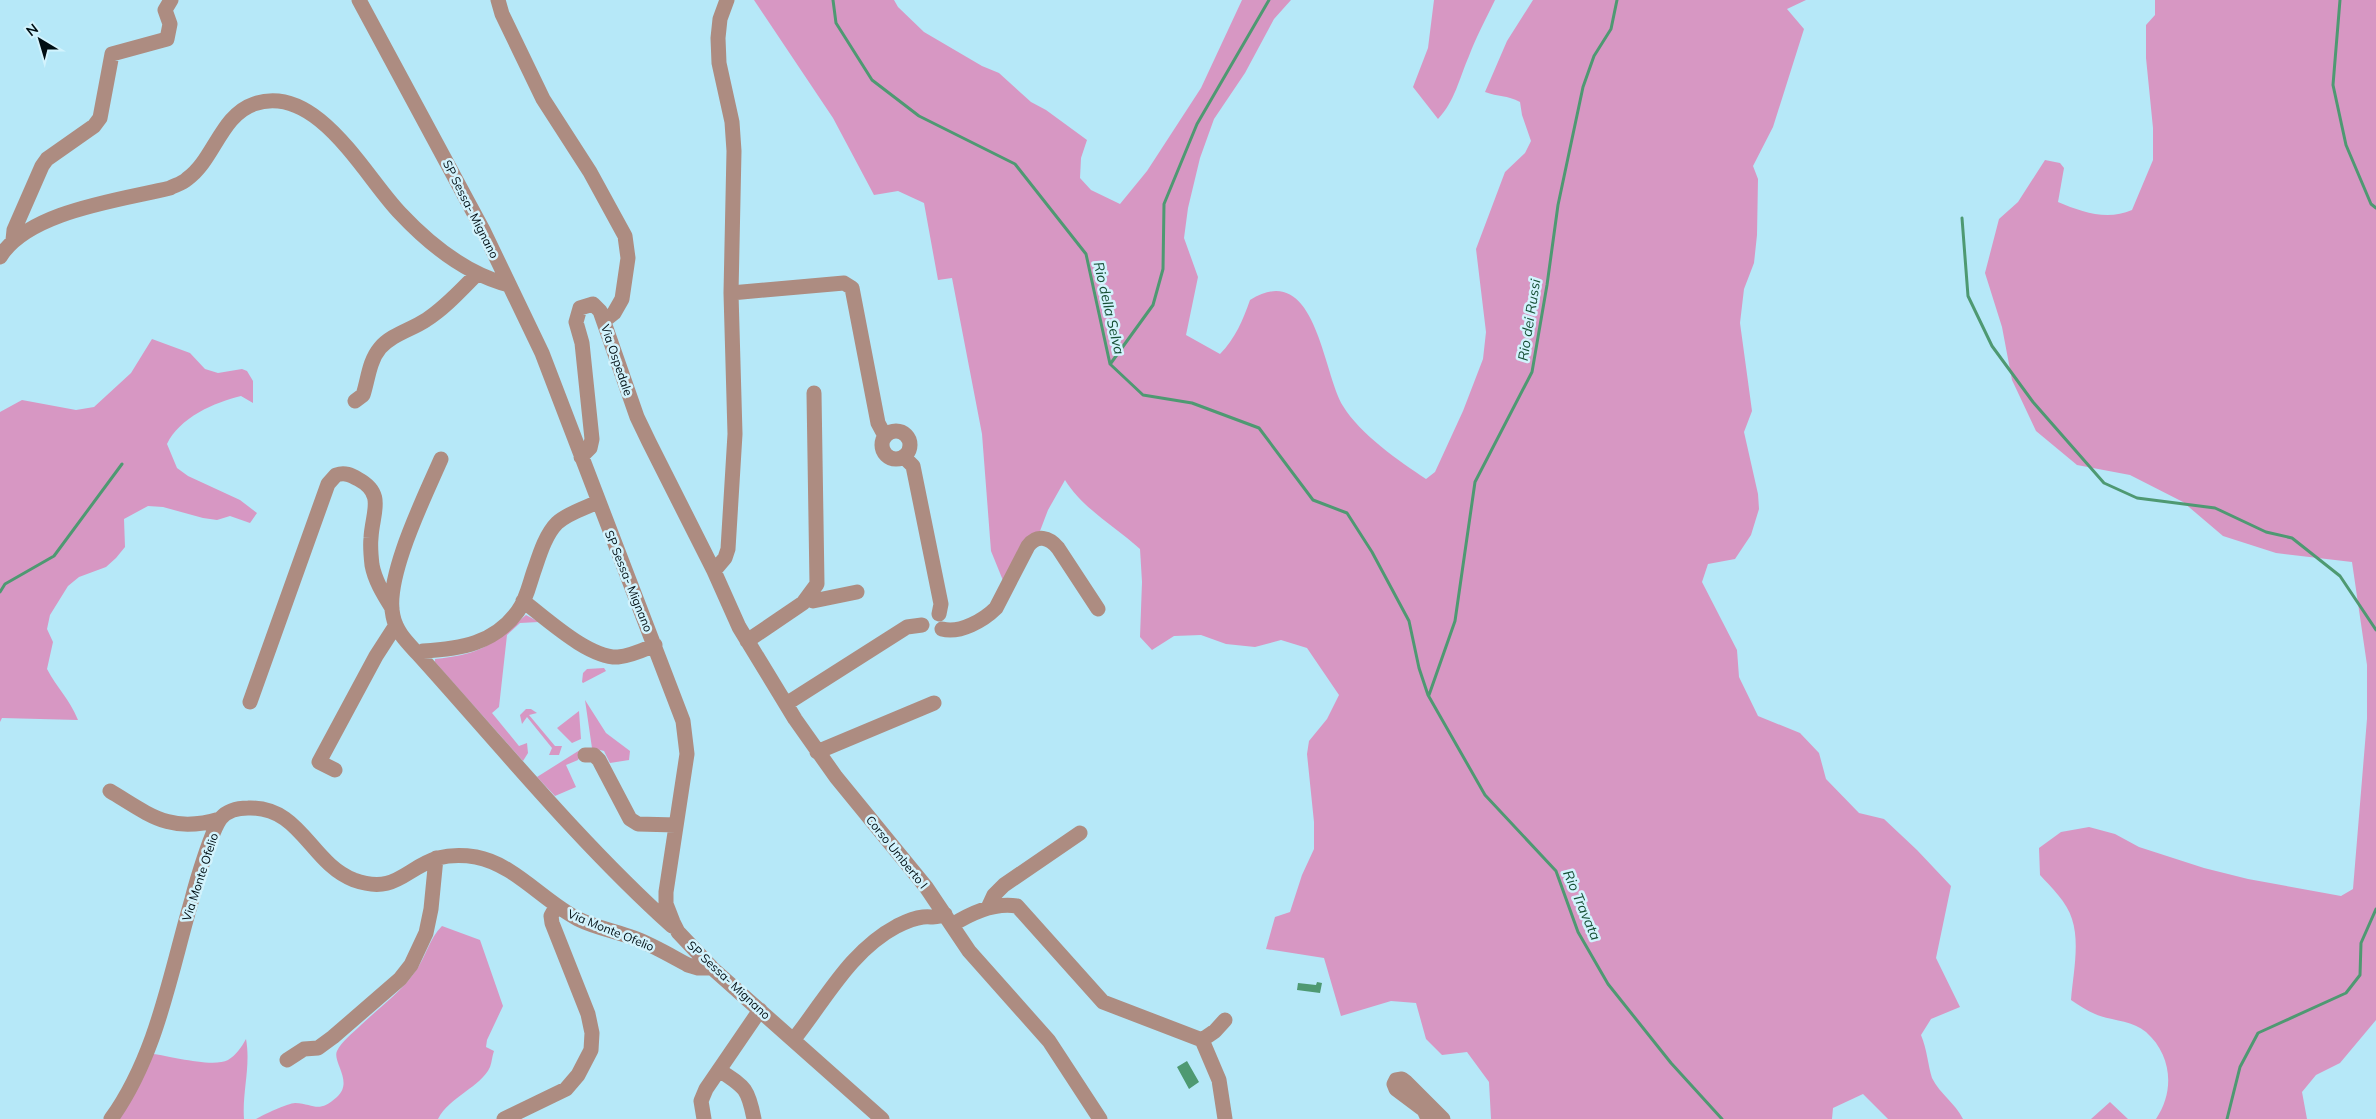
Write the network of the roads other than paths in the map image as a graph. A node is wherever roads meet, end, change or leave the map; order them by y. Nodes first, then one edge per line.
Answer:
1 (171, 0) edge
2 (359, 0) edge
3 (498, 0) edge
4 (727, 0) edge
5 (13, 240) junction
6 (0, 256) edge
7 (477, 274) junction
8 (509, 285) junction
9 (731, 293) junction
10 (604, 321) junction
11 (814, 393) dead end
12 (354, 401) dead end
13 (885, 436) junction
14 (904, 457) junction
15 (581, 458) junction
16 (441, 459) dead end
17 (598, 502) junction
18 (714, 571) junction
19 (857, 592) dead end
20 (807, 599) junction
21 (523, 601) junction
22 (392, 608) junction
23 (1098, 609) dead end
24 (939, 614) junction
25 (922, 625) junction
26 (396, 626) junction
27 (942, 629) junction
28 (747, 642) junction
29 (654, 645) junction
30 (418, 654) junction
31 (250, 702) dead end
32 (934, 703) dead end
33 (786, 704) junction
34 (817, 752) junction
35 (585, 755) dead end
36 (335, 770) dead end
37 (110, 791) dead end
38 (220, 819) junction
39 (676, 825) junction
40 (1080, 833) dead end
41 (436, 858) junction
42 (556, 907) junction
43 (988, 908) junction
44 (948, 919) junction
45 (678, 932) junction
46 (712, 968) junction
47 (760, 1010) junction
48 (1224, 1020) dead end
49 (794, 1040) junction
50 (1202, 1040) junction
51 (287, 1060) dead end
52 (719, 1070) junction
53 (1093, 1116) edge
54 (110, 1119) edge
55 (504, 1119) edge
56 (704, 1119) edge
57 (754, 1119) edge
58 (882, 1119) edge
59 (1225, 1119) edge
60 (1428, 1119) edge
61 (1443, 1119) edge

1 - 5 street
2 - 8 street, SP Sessa- Mignano
3 - 10 street
4 - 9 street
5 - 6 street
5 - 7 street
7 - 8 street
7 - 12 street
8 - 15 street, SP Sessa- Mignano
9 - 13 street
9 - 18 street
10 - 15 street, Via Ospedale
10 - 18 street, Via Ospedale
11 - 20 street
13 - 14 street
13 - 14 street
14 - 24 street
15 - 17 street, SP Sessa- Mignano
16 - 22 street
17 - 21 street
17 - 29 street, SP Sessa- Mignano
18 - 28 street, Corso Umberto I
19 - 20 street
20 - 28 street
21 - 29 street
21 - 30 street
22 - 26 street
22 - 31 street
23 - 27 street
24 - 25 street
24 - 27 street
25 - 27 street
25 - 33 street
26 - 30 street
26 - 36 street
28 - 33 street, Corso Umberto I
29 - 39 street, SP Sessa- Mignano
30 - 45 street
32 - 34 street
33 - 34 street, Corso Umberto I
34 - 44 street, Corso Umberto I
35 - 39 street
37 - 38 street
38 - 41 street, Via Monte Ofelio
38 - 54 street, Via Monte Ofelio
39 - 45 street, SP Sessa- Mignano
40 - 43 street
41 - 42 street, Via Monte Ofelio
41 - 51 street
42 - 46 street, Via Monte Ofelio
42 - 55 street
43 - 44 street
43 - 50 street
44 - 49 street
44 - 53 street, Corso Umberto I
45 - 46 street, SP Sessa- Mignano
46 - 47 street, SP Sessa- Mignano
47 - 49 street, SP Sessa- Mignano
47 - 52 street
48 - 50 street
49 - 58 street, SP Sessa- Mignano
50 - 59 street
52 - 56 street
52 - 57 street
60 - 61 street

